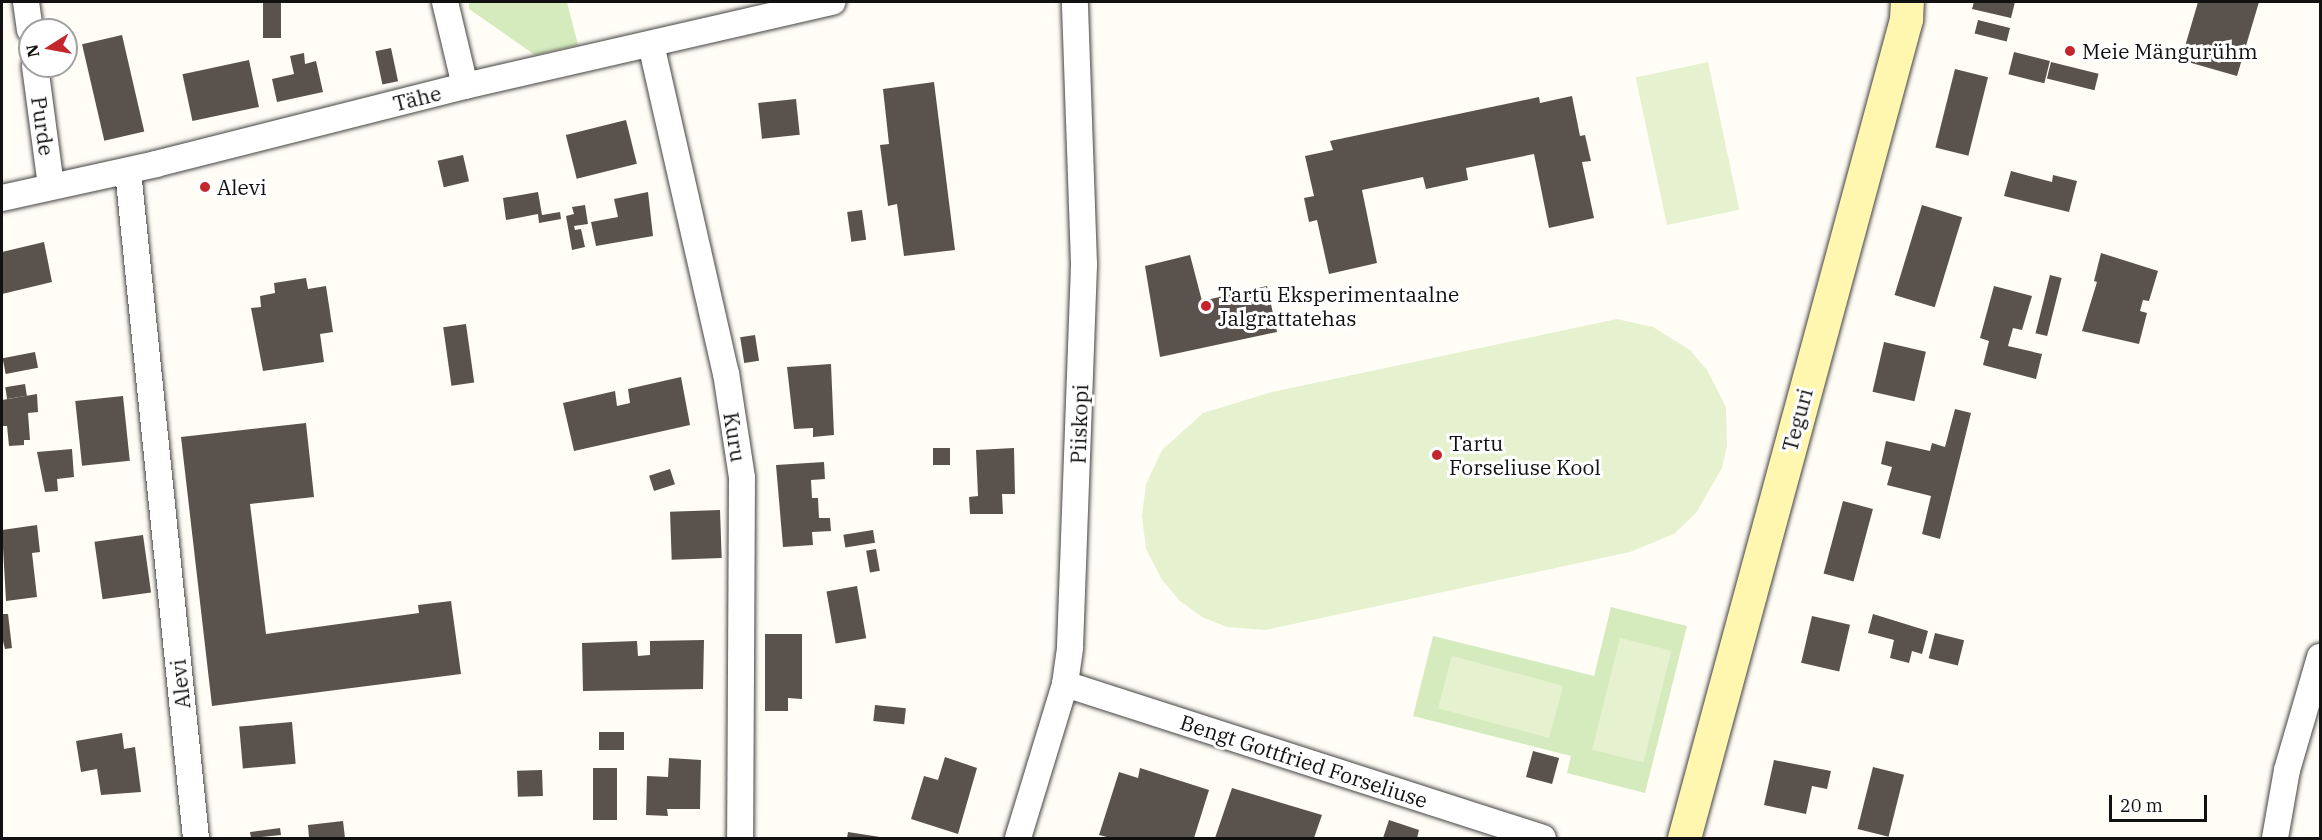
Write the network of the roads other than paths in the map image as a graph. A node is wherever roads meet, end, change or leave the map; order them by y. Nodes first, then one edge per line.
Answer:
1 (26, 2) edge
2 (445, 2) edge
3 (833, 2) edge
4 (1075, 2) edge
5 (1907, 2) edge
6 (28, 18) edge
7 (651, 44) junction
8 (37, 78) edge
9 (465, 86) junction
10 (128, 171) junction
11 (51, 186) junction
12 (2, 198) edge
13 (2320, 657) edge
14 (1065, 684) junction
15 (196, 838) edge
16 (740, 838) edge
17 (1018, 838) edge
18 (1543, 838) edge
19 (1684, 838) edge
20 (2275, 838) edge

1 - 6 street
2 - 9 street
3 - 7 street, Tähe
4 - 14 street, Piiskopi
5 - 19 street, Teguri
7 - 9 street, Tähe
7 - 16 street, Kuru
8 - 11 street, Purde
9 - 10 street, Tähe
10 - 11 street, Tähe
10 - 15 street, Alevi
11 - 12 street, Tähe
13 - 20 street
14 - 17 street, Piiskopi
14 - 18 street, Bengt Gottfried Forseliuse

